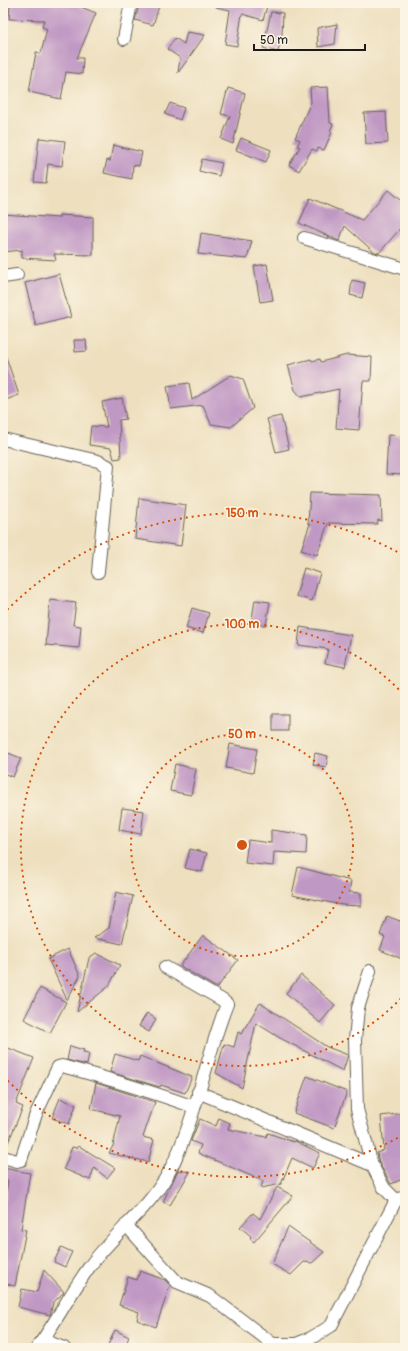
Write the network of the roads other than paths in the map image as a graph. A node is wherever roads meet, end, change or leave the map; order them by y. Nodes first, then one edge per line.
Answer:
1 (131, 3) edge
2 (124, 39) dead end
3 (304, 238) dead end
4 (405, 269) edge
5 (17, 275) dead end
6 (3, 277) edge
7 (3, 439) edge
8 (98, 572) dead end
9 (165, 967) dead end
10 (370, 971) dead end
11 (198, 1092) junction
12 (194, 1107) junction
13 (3, 1157) edge
14 (372, 1165) junction
15 (401, 1199) edge
16 (126, 1225) junction
17 (40, 1344) edge
18 (64, 1348) edge

1 - 2 street
3 - 4 street
5 - 6 street
7 - 8 street
9 - 11 street
10 - 14 street
11 - 12 street
11 - 14 street
12 - 13 street
12 - 16 street
14 - 15 street
15 - 16 street
16 - 17 street
17 - 18 street

